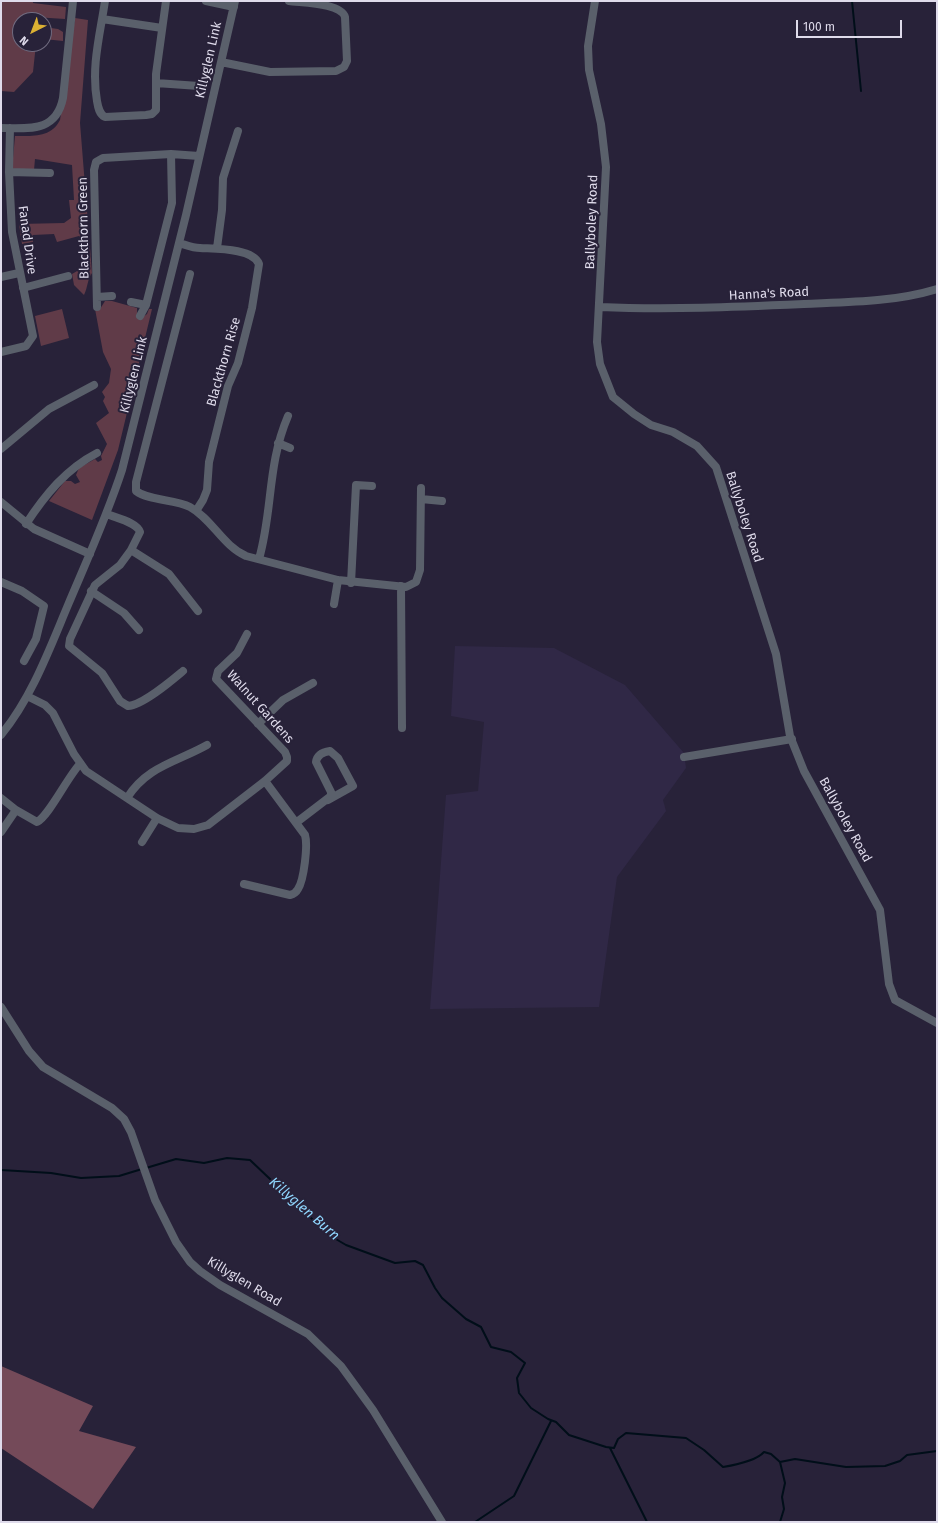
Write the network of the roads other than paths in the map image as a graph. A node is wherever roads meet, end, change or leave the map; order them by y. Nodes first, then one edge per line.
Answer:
1 (73, 1) edge
2 (105, 1) edge
3 (166, 1) edge
4 (206, 1) edge
5 (289, 1) edge
6 (594, 1) edge
7 (235, 4) edge
8 (102, 19) junction
9 (162, 28) junction
10 (221, 62) junction
11 (156, 83) junction
12 (199, 86) dead end
13 (1, 128) edge
14 (10, 128) junction
15 (238, 131) dead end
16 (171, 154) junction
17 (199, 156) junction
18 (9, 172) junction
19 (50, 172) dead end
20 (10, 200) junction
21 (1, 201) edge
22 (179, 243) junction
23 (217, 248) junction
24 (19, 273) junction
25 (190, 274) dead end
26 (68, 276) dead end
27 (1, 277) edge
28 (23, 288) junction
29 (937, 289) edge
30 (112, 296) dead end
31 (97, 297) junction
32 (131, 302) dead end
33 (146, 304) junction
34 (97, 307) dead end
35 (600, 307) junction
36 (140, 316) dead end
37 (1, 352) edge
38 (94, 385) dead end
39 (288, 416) dead end
40 (278, 443) junction
41 (290, 448) dead end
42 (1, 449) edge
43 (97, 453) dead end
44 (372, 486) dead end
45 (421, 488) dead end
46 (421, 499) junction
47 (442, 501) dead end
48 (1, 502) edge
49 (196, 510) junction
50 (107, 514) junction
51 (26, 524) junction
52 (131, 550) junction
53 (90, 554) junction
54 (256, 558) junction
55 (338, 580) junction
56 (1, 582) edge
57 (351, 582) junction
58 (400, 586) junction
59 (91, 591) junction
60 (334, 604) dead end
61 (198, 612) dead end
62 (139, 630) dead end
63 (247, 634) dead end
64 (24, 661) dead end
65 (183, 671) dead end
66 (313, 682) dead end
67 (27, 696) junction
68 (258, 724) junction
69 (402, 728) dead end
70 (2, 731) edge
71 (792, 739) junction
72 (207, 745) dead end
73 (684, 757) dead end
74 (80, 764) junction
75 (265, 781) junction
76 (1, 798) edge
77 (128, 798) junction
78 (328, 800) junction
79 (16, 810) junction
80 (157, 818) junction
81 (297, 822) junction
82 (1, 832) edge
83 (142, 842) dead end
84 (244, 884) dead end
85 (1, 1007) edge
86 (937, 1023) edge
87 (442, 1522) edge

1 - 14 street
2 - 8 street
3 - 9 street
4 - 7 street
5 - 10 street
6 - 35 street, Ballyboley Road
7 - 10 street, Killyglen Link
8 - 9 street
8 - 11 street
9 - 11 street
10 - 17 street, Killyglen Link
11 - 12 street
13 - 14 street
14 - 18 street, Fanad Drive
15 - 23 street
16 - 17 street, Blackthorn Green
16 - 31 street, Blackthorn Green
16 - 33 street
17 - 22 street, Killyglen Link
18 - 19 street
18 - 20 street, Fanad Drive
20 - 21 street
20 - 24 street, Fanad Drive
22 - 23 street, Blackthorn Rise
22 - 50 street, Killyglen Link
23 - 49 street, Blackthorn Rise
24 - 27 street
24 - 28 street, Fanad Drive
25 - 49 street
26 - 28 street, Fanad Drive
28 - 37 street, Fanad Drive
29 - 35 street, Hanna's Road
30 - 31 street, Blackthorn Green
31 - 34 street, Blackthorn Green
32 - 33 street
33 - 36 street
35 - 71 street, Ballyboley Road
38 - 42 street
39 - 40 street
40 - 41 street
40 - 54 street
43 - 51 street
44 - 57 street
45 - 46 street
46 - 47 street
46 - 58 street
48 - 51 street
49 - 54 street
50 - 52 street
50 - 53 street, Killyglen Link
51 - 53 street
52 - 59 street
52 - 61 street
53 - 67 street, Killyglen Link
54 - 55 street
55 - 57 street
55 - 60 street
56 - 64 street
57 - 58 street
58 - 69 street
59 - 62 street
59 - 65 street
63 - 68 street, Walnut Gardens
66 - 68 street
67 - 70 street, Killyglen Link
67 - 74 street, Walnut Gardens
68 - 75 street, Walnut Gardens
71 - 73 street
71 - 86 street, Ballyboley Road
72 - 77 street
74 - 77 street, Walnut Gardens
74 - 79 street
75 - 80 street, Walnut Gardens
75 - 81 street
76 - 79 street
77 - 80 street, Walnut Gardens
78 - 78 street
78 - 81 street
79 - 82 street
80 - 83 street
81 - 84 street
85 - 87 street, Killyglen Road

